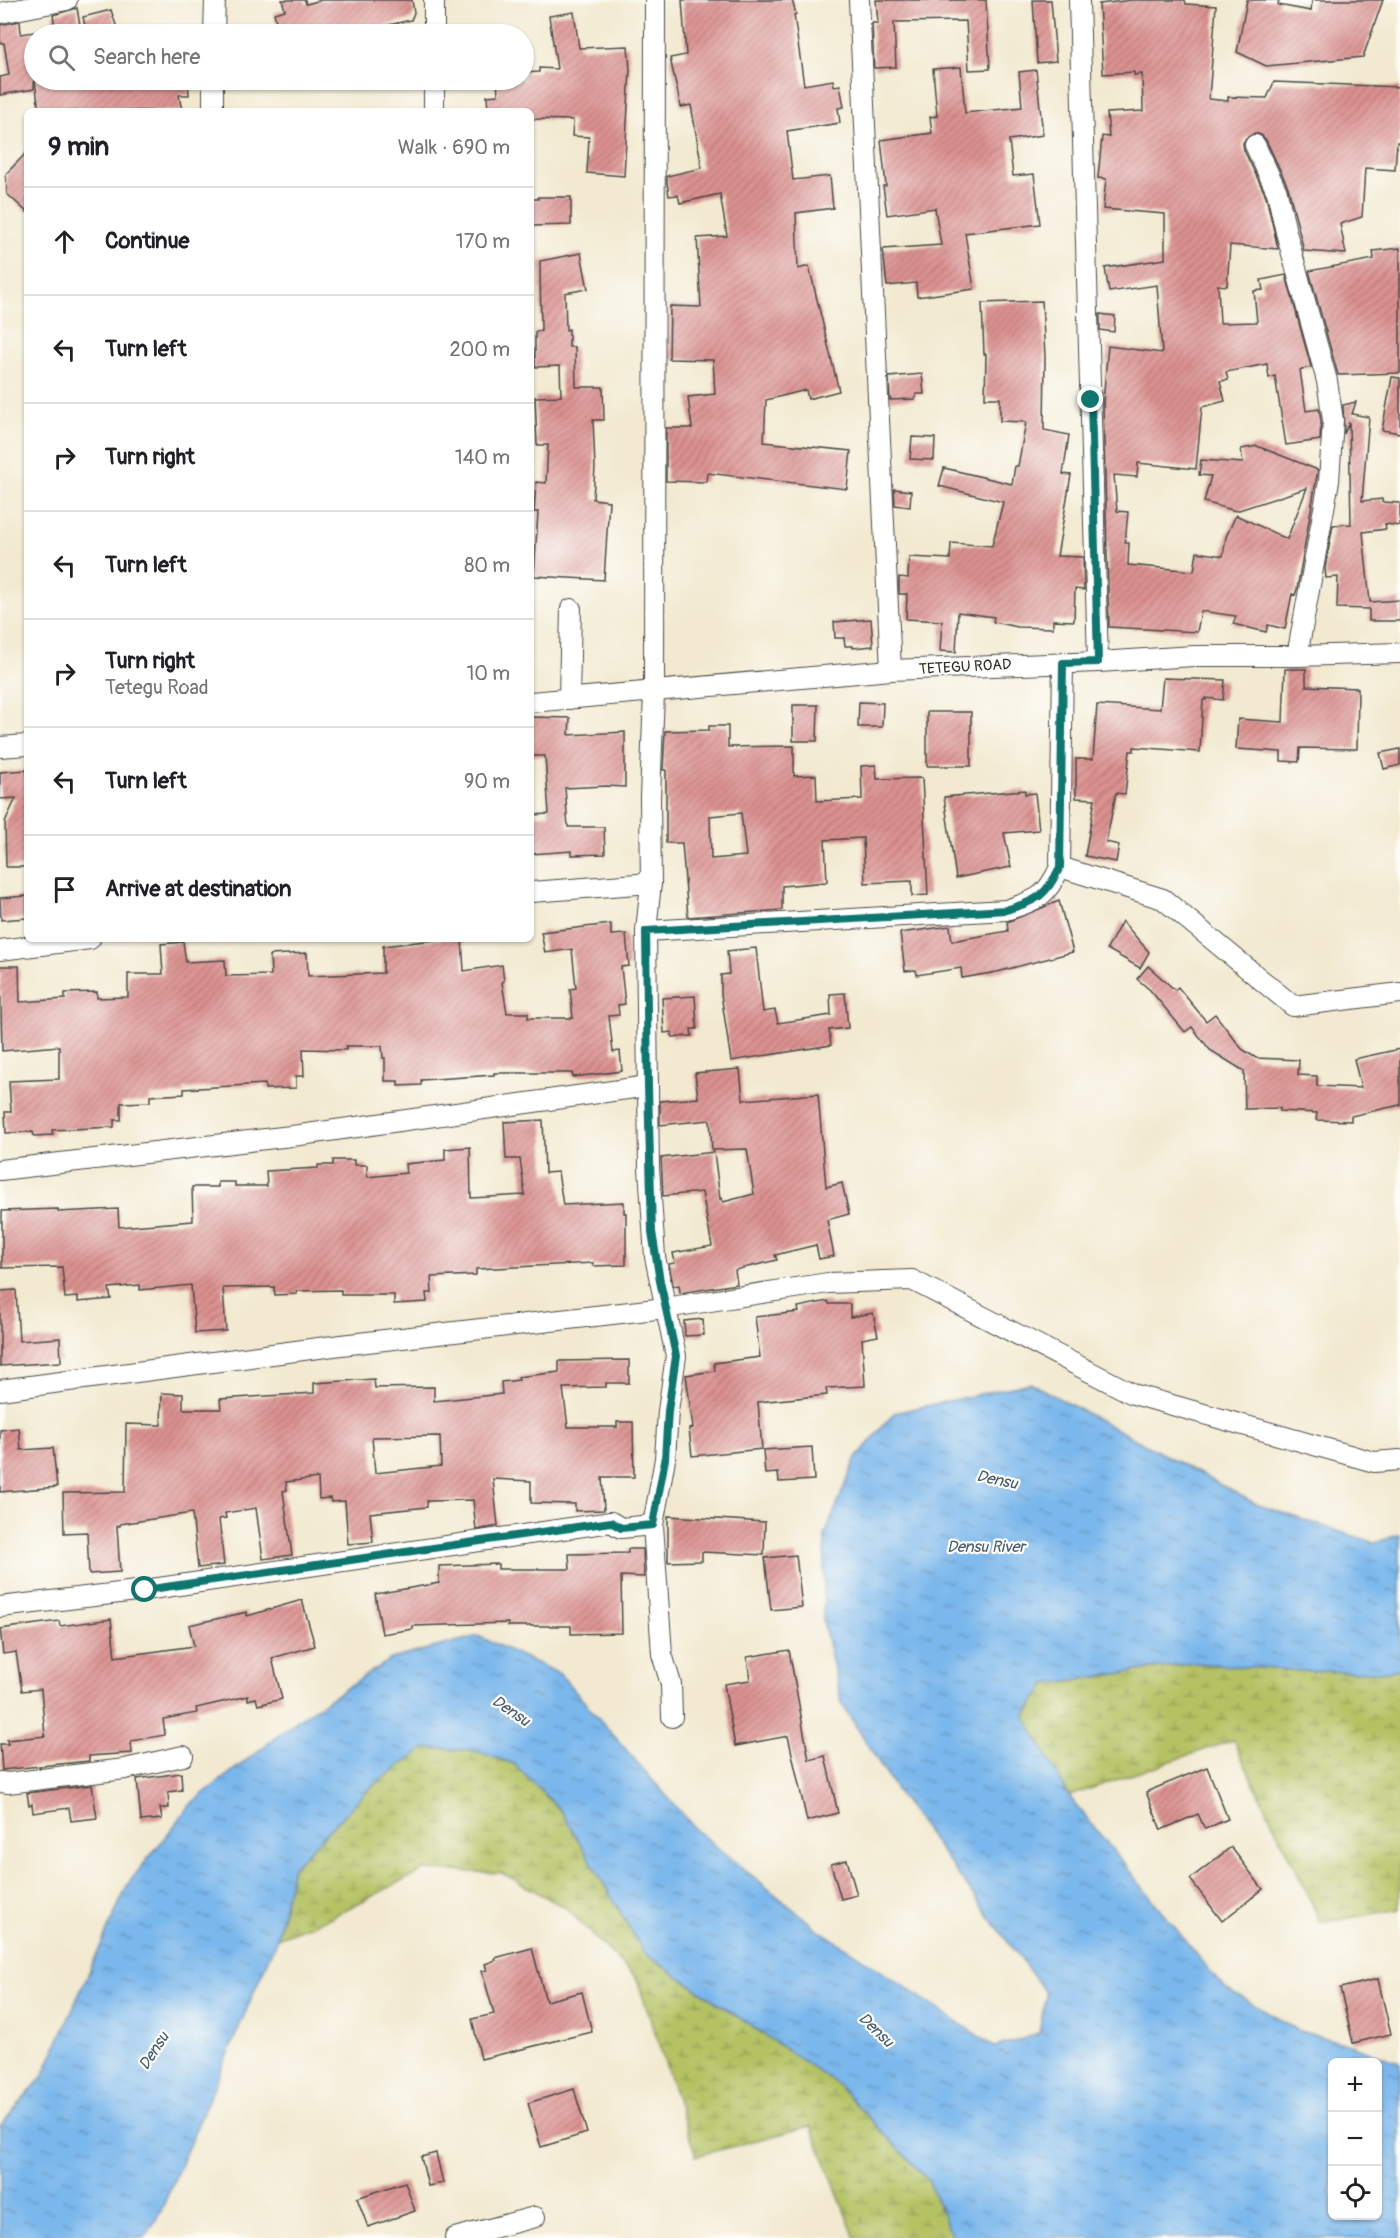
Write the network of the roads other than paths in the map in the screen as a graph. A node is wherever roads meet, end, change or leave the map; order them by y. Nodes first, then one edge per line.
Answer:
1 (68, 0) edge
2 (215, 0) edge
3 (434, 0) edge
4 (655, 0) edge
5 (859, 0) edge
6 (1079, 0) edge
7 (0, 13) edge
8 (214, 24) edge
9 (434, 24) edge
10 (213, 90) edge
11 (434, 90) edge
12 (213, 108) edge
13 (434, 108) edge
14 (1255, 145) dead end
15 (571, 609) dead end
16 (1400, 653) edge
17 (1298, 656) junction
18 (1098, 662) junction
19 (1063, 663) junction
20 (891, 670) junction
21 (654, 693) junction
22 (568, 699) junction
23 (534, 702) edge
24 (24, 745) edge
25 (0, 747) edge
26 (1060, 867) junction
27 (651, 883) junction
28 (534, 892) edge
29 (646, 931) junction
30 (65, 942) edge
31 (0, 950) edge
32 (1400, 993) edge
33 (648, 1086) junction
34 (0, 1170) edge
35 (665, 1308) junction
36 (0, 1390) edge
37 (1400, 1460) edge
38 (653, 1525) junction
39 (0, 1607) edge
40 (672, 1717) dead end
41 (183, 1756) dead end
42 (0, 1782) edge
43 (536, 2217) dead end
44 (455, 2238) edge

1 - 7 street
2 - 8 street
3 - 9 street
4 - 21 street
5 - 20 street
6 - 18 street
10 - 12 street
11 - 13 street
14 - 17 street
15 - 22 street
16 - 17 street, TETEGU ROAD
17 - 18 street, TETEGU ROAD
18 - 19 street, TETEGU ROAD
19 - 20 street, TETEGU ROAD
19 - 26 street
20 - 21 street, TETEGU ROAD
21 - 22 street, TETEGU ROAD
21 - 27 street
22 - 23 street, TETEGU ROAD
24 - 25 street
26 - 29 street
26 - 32 street
27 - 28 street
27 - 29 street
29 - 33 street
30 - 31 street
33 - 34 street
33 - 35 street
35 - 36 street
35 - 37 street
35 - 38 street
38 - 39 street
38 - 40 street
41 - 42 street
43 - 44 street

